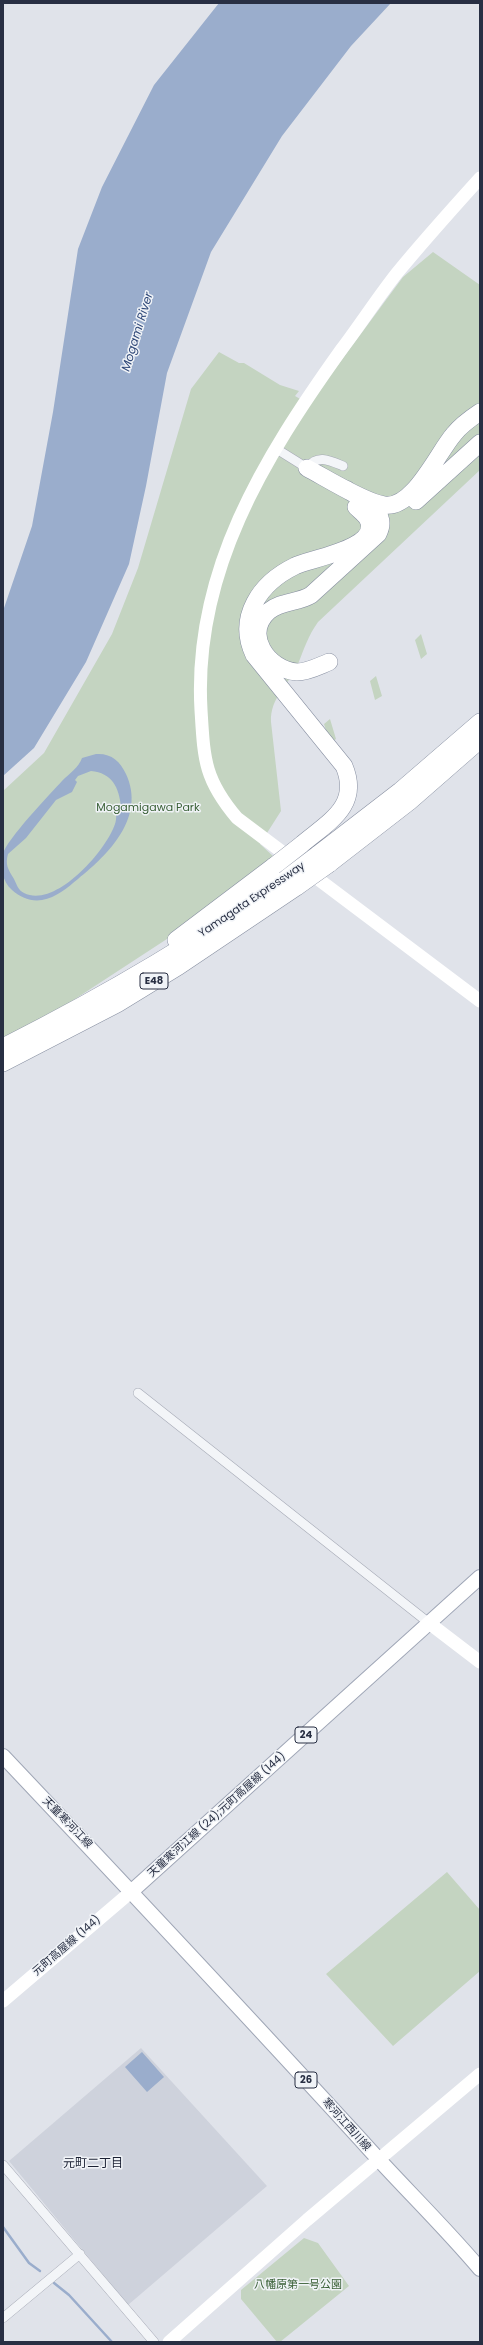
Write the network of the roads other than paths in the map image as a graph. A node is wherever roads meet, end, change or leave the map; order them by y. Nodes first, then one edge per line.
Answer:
1 (480, 178) edge
2 (480, 412) edge
3 (480, 443) edge
4 (275, 448) junction
5 (343, 466) dead end
6 (307, 468) junction
7 (346, 489) junction
8 (356, 507) junction
9 (381, 517) junction
10 (329, 662) dead end
11 (480, 722) edge
12 (480, 740) edge
13 (480, 754) edge
14 (323, 860) junction
15 (293, 882) junction
16 (480, 1001) edge
17 (63, 1016) junction
18 (3, 1047) edge
19 (3, 1063) edge
20 (138, 1394) dead end
21 (480, 1577) edge
22 (429, 1623) junction
23 (480, 1662) edge
24 (3, 1756) edge
25 (132, 1891) junction
26 (3, 2001) edge
27 (480, 2074) edge
28 (378, 2160) junction
29 (3, 2165) edge
30 (80, 2254) junction
31 (480, 2270) edge
32 (3, 2318) edge
33 (154, 2342) edge
34 (169, 2342) edge

1 - 4 street
2 - 7 highway
3 - 9 highway
4 - 6 street
4 - 16 street
5 - 6 street
6 - 7 highway
6 - 8 highway
7 - 9 highway
8 - 9 highway
8 - 17 highway, bridge
9 - 10 highway
11 - 14 highway, Yamagata Expressway / E48
12 - 14 highway, Yamagata Expressway / E48
13 - 14 highway
14 - 15 highway, Yamagata Expressway / E48, bridge
15 - 17 highway, Yamagata Expressway / E48
15 - 19 highway, Yamagata Expressway / E48
17 - 18 highway, Yamagata Expressway / E48
20 - 22 street
21 - 22 main road, 天童寒河江線 (24);元町高屋線 (144) / 24
22 - 23 street
22 - 25 main road, 天童寒河江線 (24);元町高屋線 (144) / 24
24 - 25 main road, 天童寒河江線
25 - 26 street, 元町高屋線 (144)
25 - 28 main road, 寒河江西川線 / 26
27 - 28 street
28 - 31 main road, 寒河江西川線 / 26
28 - 34 street
29 - 30 street
30 - 32 street
30 - 33 street

